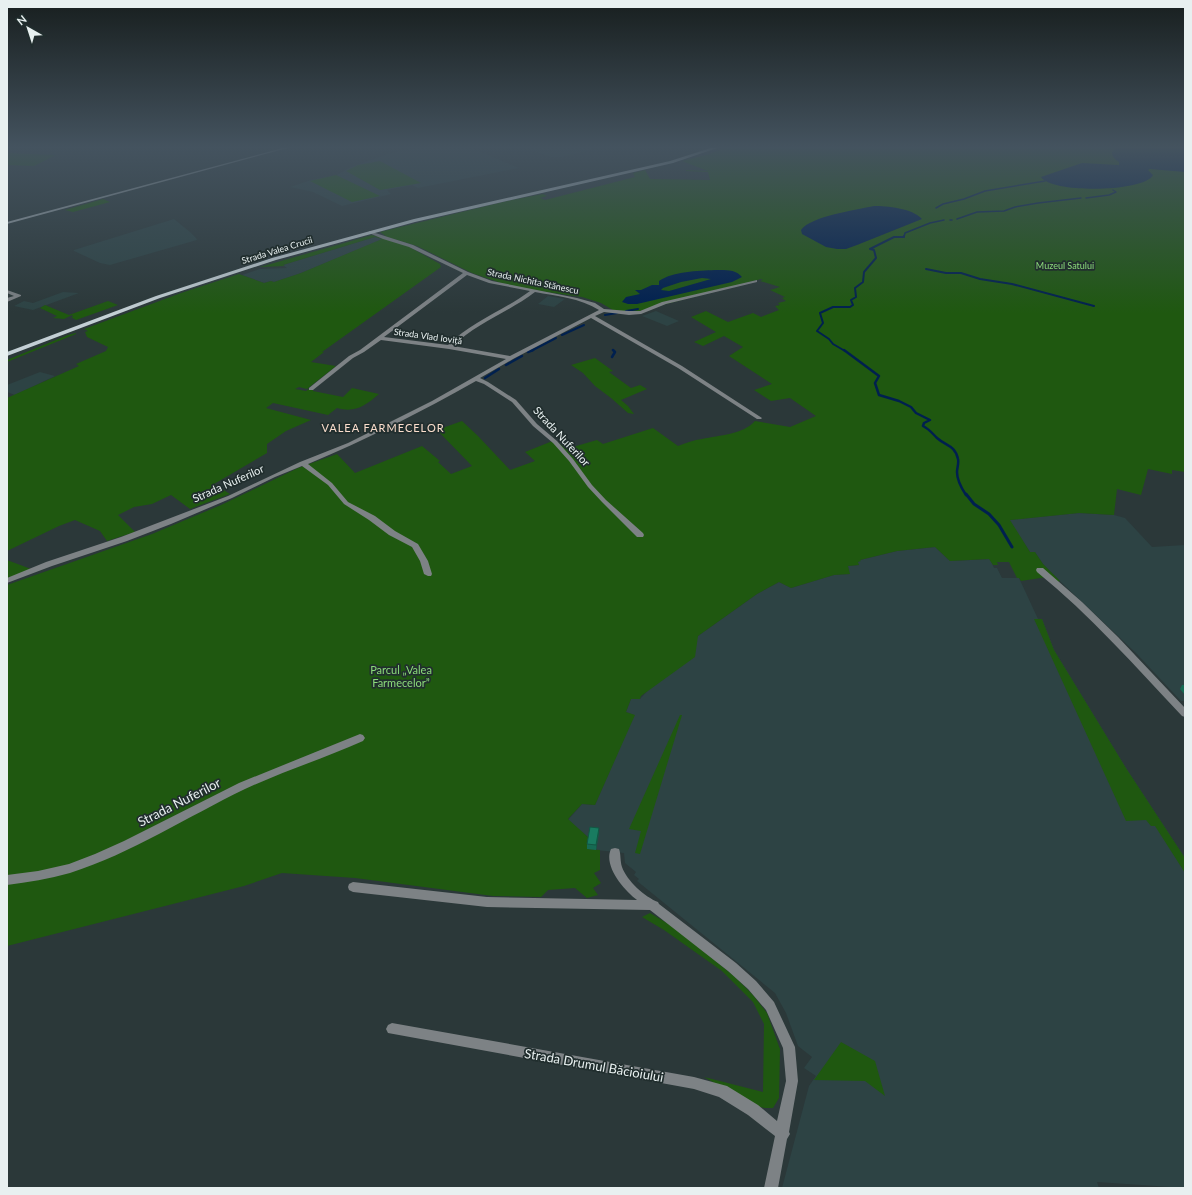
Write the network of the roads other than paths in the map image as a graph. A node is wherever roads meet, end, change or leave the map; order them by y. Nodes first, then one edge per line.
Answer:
1 (86, 202) edge
2 (501, 202) edge
3 (7, 223) edge
4 (371, 232) junction
5 (466, 273) junction
6 (755, 281) dead end
7 (7, 291) edge
8 (533, 291) junction
9 (7, 300) edge
10 (603, 310) junction
11 (592, 317) junction
12 (380, 338) junction
13 (449, 347) junction
14 (7, 354) edge
15 (511, 358) junction
16 (477, 379) junction
17 (311, 389) dead end
18 (759, 418) dead end
19 (302, 463) junction
20 (640, 535) dead end
21 (1040, 570) dead end
22 (428, 574) dead end
23 (7, 581) edge
24 (1185, 714) edge
25 (360, 738) dead end
26 (616, 852) dead end
27 (7, 880) edge
28 (353, 887) dead end
29 (654, 905) junction
30 (392, 1029) dead end
31 (782, 1134) junction
32 (772, 1188) edge

1 - 3 main road
2 - 4 main road, Strada Valea Crucii
4 - 5 street, Strada Nichita Stănescu
4 - 14 main road, Strada Valea Crucii
5 - 8 street, Strada Nichita Stănescu
5 - 12 street
6 - 10 street
7 - 9 street
8 - 10 street, Strada Nichita Stănescu
8 - 13 street
10 - 11 street, Strada Nuferilor
11 - 15 street, Strada Nuferilor
11 - 18 street
12 - 13 street, Strada Vlad Ioviță
12 - 17 street, Strada Vlad Ioviță
13 - 15 street, Strada Vlad Ioviță
15 - 16 street, Strada Nuferilor
16 - 19 street, Strada Nuferilor
16 - 20 street, Strada Nuferilor
19 - 22 street
19 - 23 street, Strada Nuferilor
21 - 24 street
25 - 27 street, Strada Nuferilor
26 - 29 street
28 - 29 street
29 - 31 street
30 - 31 street, Strada Drumul Băcioiului
31 - 32 street

